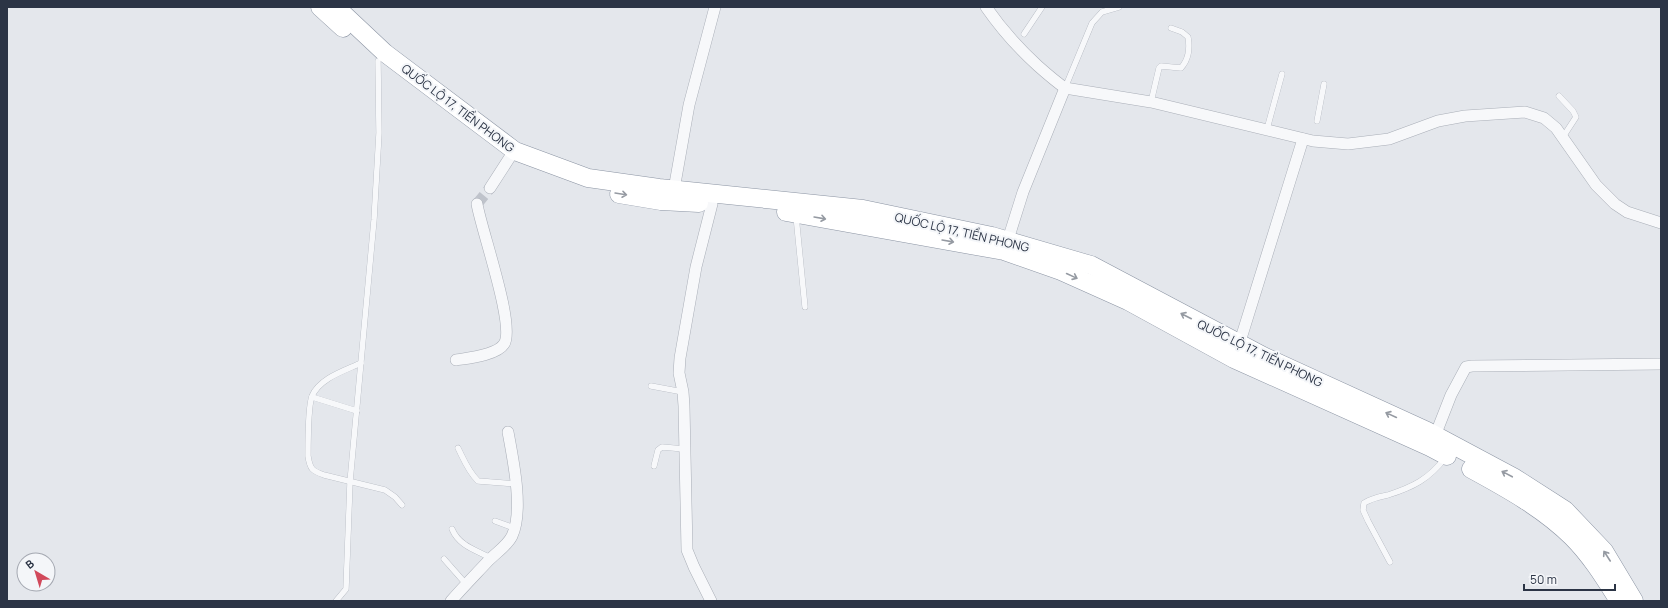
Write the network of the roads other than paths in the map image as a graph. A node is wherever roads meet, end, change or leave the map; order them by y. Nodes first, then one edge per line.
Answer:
1 (320, 7) edge
2 (336, 7) edge
3 (715, 7) edge
4 (986, 7) edge
5 (1042, 7) edge
6 (1119, 7) edge
7 (1171, 28) dead end
8 (1024, 34) dead end
9 (378, 61) junction
10 (1282, 74) dead end
11 (1324, 84) dead end
12 (1064, 88) junction
13 (1560, 96) dead end
14 (1151, 102) junction
15 (1317, 121) dead end
16 (1267, 129) junction
17 (1563, 137) junction
18 (1310, 138) junction
19 (510, 158) junction
20 (490, 188) tunnel mouth
21 (673, 195) junction
22 (477, 204) dead end
23 (712, 204) junction
24 (796, 214) junction
25 (1661, 223) edge
26 (1006, 246) junction
27 (805, 307) dead end
28 (1237, 351) junction
29 (456, 360) dead end
30 (361, 363) junction
31 (1661, 364) edge
32 (651, 386) dead end
33 (684, 392) junction
34 (312, 397) junction
35 (357, 411) junction
36 (508, 432) dead end
37 (1432, 441) junction
38 (458, 448) dead end
39 (684, 449) junction
40 (1447, 456) junction
41 (654, 466) dead end
42 (350, 482) junction
43 (517, 484) junction
44 (402, 505) dead end
45 (495, 521) dead end
46 (514, 528) junction
47 (452, 529) dead end
48 (491, 558) junction
49 (444, 559) dead end
50 (1390, 562) dead end
51 (466, 584) junction
52 (336, 601) edge
53 (451, 601) edge
54 (712, 601) edge
55 (1619, 601) edge
56 (1634, 601) edge

1 - 9 highway, QUỐC LỘ 17, TIỀN PHONG
2 - 21 highway, QUỐC LỘ 17, TIỀN PHONG
3 - 21 street
4 - 12 street
5 - 8 lane
6 - 12 lane
7 - 14 lane
9 - 19 highway, QUỐC LỘ 17, TIỀN PHONG
9 - 30 lane
10 - 16 lane
11 - 15 lane
12 - 14 street
12 - 26 street
13 - 17 lane
14 - 16 street
16 - 18 street
17 - 18 street
17 - 25 street
18 - 28 street
19 - 20 street
19 -> 21 highway, QUỐC LỘ 17, TIỀN PHONG
21 - 23 highway, QUỐC LỘ 17, TIỀN PHONG
21 - 26 highway, QUỐC LỘ 17, TIỀN PHONG
22 - 29 street
23 - 24 highway, QUỐC LỘ 17, TIỀN PHONG
23 - 33 street
24 -> 26 highway, QUỐC LỘ 17, TIỀN PHONG
24 - 27 lane
26 - 28 highway, QUỐC LỘ 17, TIỀN PHONG
28 - 37 highway, QUỐC LỘ 17, TIỀN PHONG
30 - 34 lane
30 - 35 lane
31 - 37 street
32 - 33 lane
33 - 39 street
34 - 35 lane
34 - 42 lane
35 - 42 lane
36 - 43 street
37 - 40 highway, QUỐC LỘ 17, TIỀN PHONG
56 -> 37 highway, QUỐC LỘ 17, TIỀN PHONG
38 - 43 lane
39 - 41 lane
39 - 54 street
40 - 50 lane
40 - 55 highway, QUỐC LỘ 17, TIỀN PHONG
42 - 44 lane
42 - 52 lane
43 - 46 street
45 - 46 lane
46 - 48 street
47 - 48 lane
48 - 51 street
49 - 51 lane
51 - 53 street

